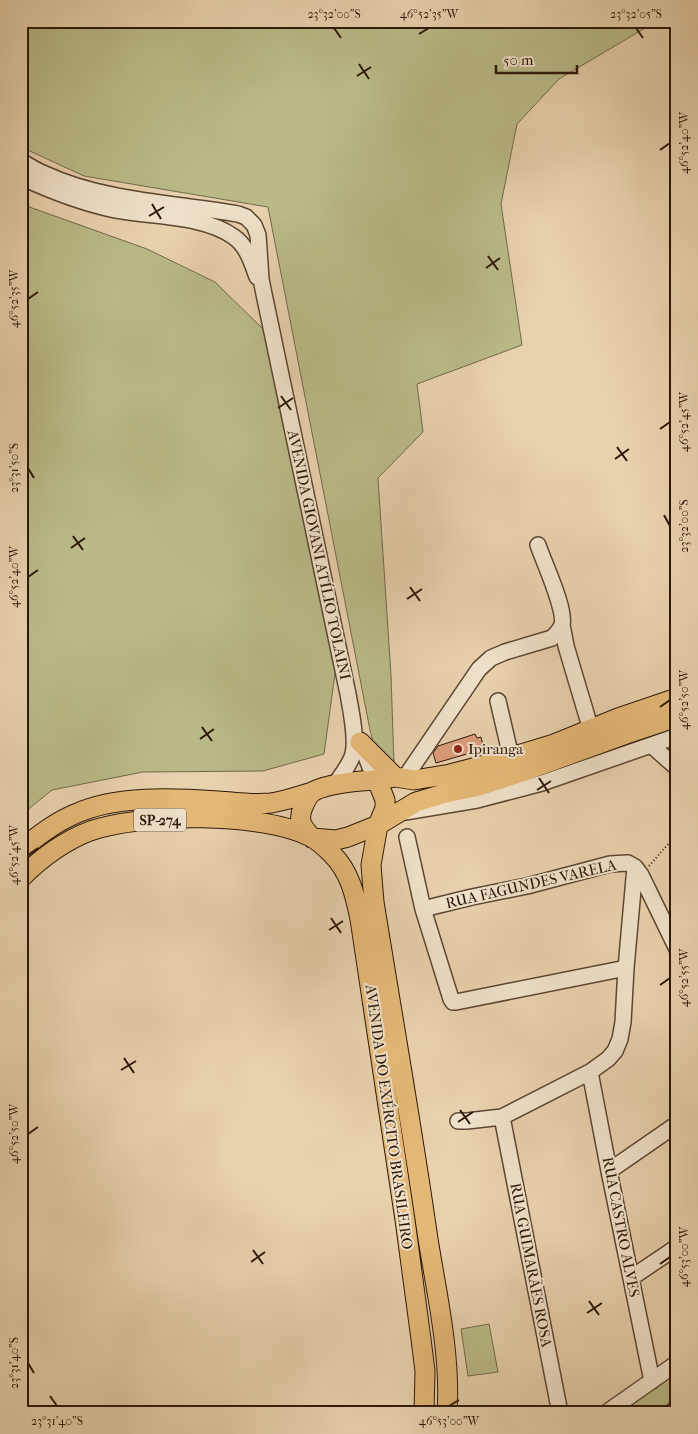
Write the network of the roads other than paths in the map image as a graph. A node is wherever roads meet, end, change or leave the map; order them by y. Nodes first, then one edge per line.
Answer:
1 (21, 161) edge
2 (21, 177) edge
3 (264, 294) junction
4 (538, 545) dead end
5 (562, 625) junction
6 (677, 698) edge
7 (498, 702) dead end
8 (677, 718) edge
9 (591, 730) junction
10 (356, 735) junction
11 (677, 736) edge
12 (651, 745) junction
13 (511, 757) junction
14 (677, 768) edge
15 (388, 780) junction
16 (335, 785) junction
17 (312, 792) junction
18 (397, 815) junction
19 (378, 825) junction
20 (407, 837) dead end
21 (312, 838) junction
22 (21, 850) edge
23 (638, 871) junction
24 (21, 878) edge
25 (423, 909) junction
26 (677, 950) edge
27 (626, 968) junction
28 (590, 1072) junction
29 (502, 1117) junction
30 (458, 1121) dead end
31 (677, 1124) edge
32 (609, 1171) junction
33 (677, 1246) edge
34 (631, 1278) junction
35 (677, 1363) edge
36 (652, 1381) junction
37 (677, 1408) edge
38 (424, 1413) edge
39 (447, 1413) edge
40 (560, 1413) edge
41 (606, 1413) edge
42 (670, 1413) edge

1 - 3 street, AVENIDA GIOVANI ATÍLIO TOLAINI
2 - 3 street, AVENIDA GIOVANI ATÍLIO TOLAINI
3 - 10 street, AVENIDA GIOVANI ATÍLIO TOLAINI
4 - 5 street
5 - 9 street
5 - 15 street
6 - 9 main road
7 - 13 street
8 - 18 main road
9 - 13 main road
10 - 15 main road
10 - 16 street, AVENIDA GIOVANI ATÍLIO TOLAINI
11 - 12 street
12 - 14 street
12 - 18 street
13 - 15 main road
15 - 16 main road
15 - 19 main road, AVENIDA DO EXÉRCITO BRASILEIRO
16 - 17 main road
17 - 21 main road
17 - 22 main road, SP-274
18 - 19 main road
19 - 21 main road
19 - 39 main road, AVENIDA DO EXÉRCITO BRASILEIRO
20 - 25 street
21 - 24 main road, SP-274
21 - 38 main road, AVENIDA DO EXÉRCITO BRASILEIRO
23 - 25 street, RUA FAGUNDES VARELA
23 - 26 street, RUA FAGUNDES VARELA
23 - 27 street
25 - 27 street
27 - 28 street
28 - 29 street
28 - 32 street, RUA CASTRO ALVES
29 - 30 street
29 - 40 street, RUA GUIMARÃES ROSA
31 - 32 street
32 - 34 street, RUA CASTRO ALVES
33 - 34 street
34 - 36 street, RUA CASTRO ALVES
35 - 36 street
36 - 41 street
37 - 42 street

